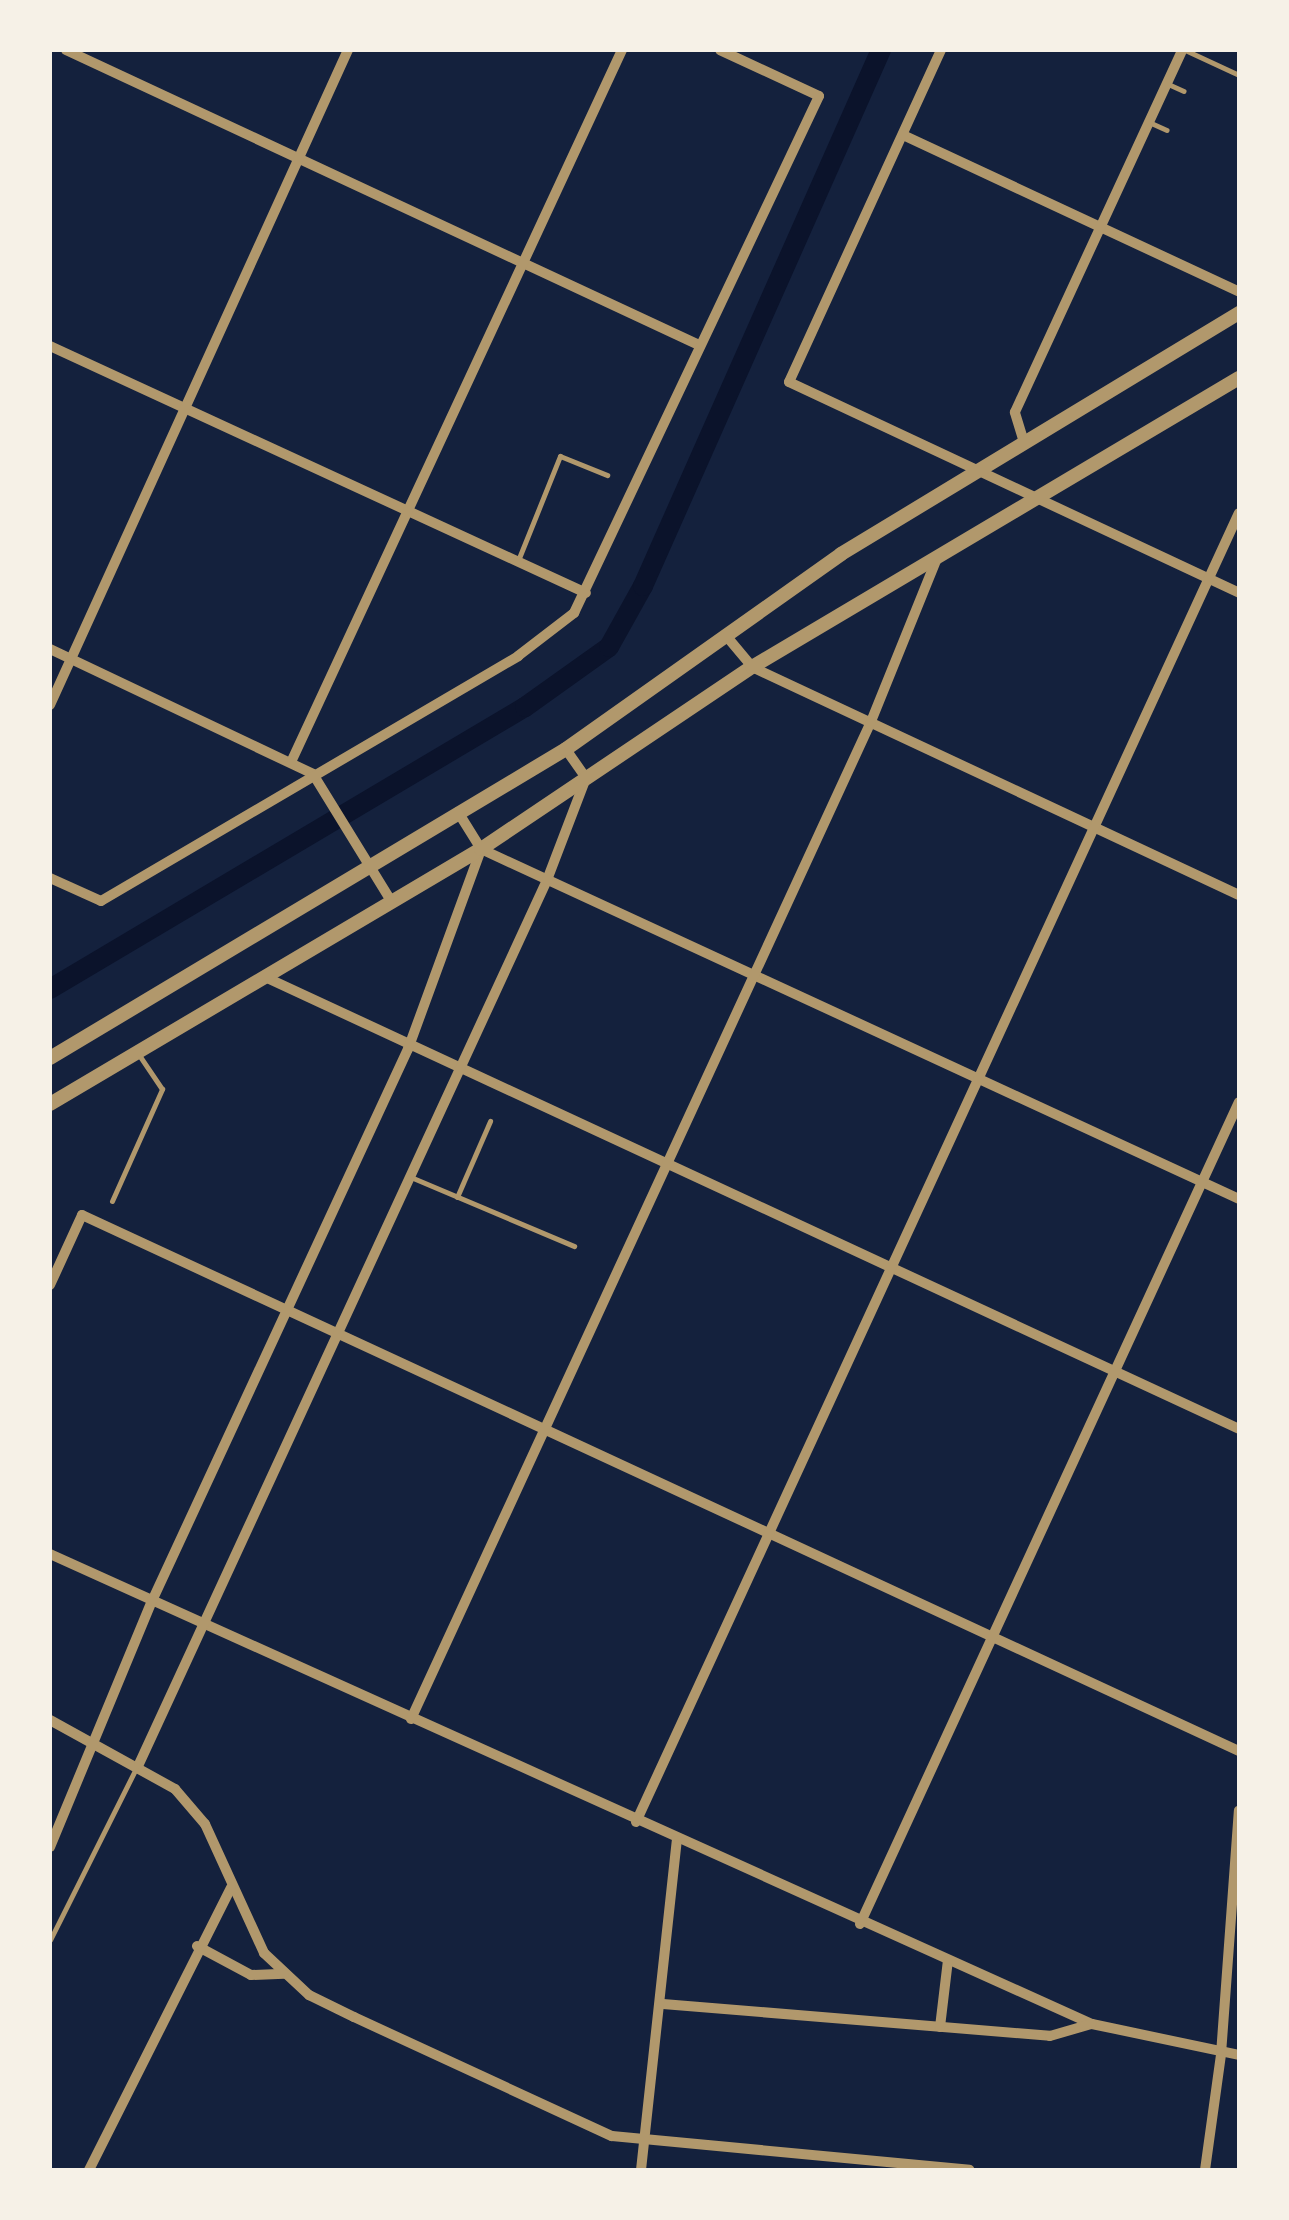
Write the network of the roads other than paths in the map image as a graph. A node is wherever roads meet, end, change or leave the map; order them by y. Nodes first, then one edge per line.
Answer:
1 (66, 50) edge
2 (348, 50) edge
3 (622, 50) edge
4 (720, 50) edge
5 (941, 50) edge
6 (1184, 50) edge
7 (1239, 75) edge
8 (1166, 83) junction
9 (1184, 90) dead end
10 (1148, 121) junction
11 (1166, 130) dead end
12 (904, 135) junction
13 (299, 158) junction
14 (1097, 225) junction
15 (525, 263) junction
16 (1239, 292) edge
17 (1239, 313) edge
18 (699, 345) junction
19 (50, 346) edge
20 (1239, 378) edge
21 (185, 408) junction
22 (1023, 439) junction
23 (977, 468) junction
24 (607, 476) dead end
25 (1032, 498) junction
26 (408, 512) junction
27 (1239, 513) edge
28 (518, 558) junction
29 (936, 561) junction
30 (1209, 579) junction
31 (586, 593) junction
32 (1239, 593) edge
33 (728, 638) junction
34 (50, 649) edge
35 (70, 658) junction
36 (752, 667) junction
37 (50, 704) edge
38 (870, 724) junction
39 (566, 749) junction
40 (292, 760) junction
41 (313, 774) junction
42 (586, 778) junction
43 (458, 812) junction
44 (1094, 828) junction
45 (480, 849) junction
46 (370, 863) junction
47 (50, 878) edge
48 (547, 880) junction
49 (1239, 896) edge
50 (392, 900) junction
51 (754, 974) junction
52 (264, 977) junction
53 (408, 1048) junction
54 (138, 1052) junction
55 (50, 1058) edge
56 (460, 1072) junction
57 (978, 1078) junction
58 (1239, 1102) edge
59 (50, 1104) edge
60 (490, 1122) dead end
61 (667, 1165) junction
62 (413, 1178) junction
63 (1202, 1182) junction
64 (457, 1196) junction
65 (1239, 1198) edge
66 (112, 1200) dead end
67 (574, 1246) dead end
68 (890, 1268) junction
69 (50, 1285) edge
70 (284, 1312) junction
71 (340, 1337) junction
72 (1114, 1372) junction
73 (543, 1430) junction
74 (1239, 1430) edge
75 (768, 1536) junction
76 (50, 1554) edge
77 (152, 1601) junction
78 (206, 1626) junction
79 (990, 1637) junction
80 (411, 1719) junction
81 (50, 1720) edge
82 (98, 1746) junction
83 (1239, 1750) edge
84 (139, 1764) junction
85 (1239, 1811) edge
86 (636, 1822) junction
87 (677, 1841) junction
88 (50, 1848) edge
89 (230, 1888) junction
90 (860, 1924) junction
91 (50, 1940) edge
92 (196, 1946) junction
93 (948, 1960) junction
94 (284, 1974) junction
95 (663, 2004) junction
96 (1092, 2024) junction
97 (940, 2027) junction
98 (1221, 2054) junction
99 (1239, 2055) edge
100 (645, 2142) junction
101 (90, 2170) edge
102 (641, 2170) edge
103 (970, 2170) edge
104 (1204, 2170) edge

1 - 13 street
2 - 13 street
3 - 15 street
4 - 18 street
5 - 12 street
6 - 7 lane
6 - 8 street
8 - 9 lane
8 - 10 street
10 - 11 lane
10 - 14 street
12 - 14 street
12 - 23 street
13 - 15 street
13 - 21 street
14 - 16 street
14 - 22 street
15 - 18 street
15 - 26 street
17 - 22 street
18 - 31 street
19 - 21 street
20 - 25 street
21 - 26 street
21 - 35 street
22 - 23 street
23 - 25 street
23 - 33 street
24 - 28 lane
25 - 29 street
25 - 30 street
26 - 28 street
26 - 40 street
27 - 30 street
28 - 31 street
29 - 36 street
29 - 38 street
30 - 32 street
30 - 44 street
31 - 41 street
33 - 36 street
33 - 39 street
34 - 35 street
35 - 37 street
35 - 40 street
36 - 38 street
36 - 42 street
38 - 44 street
38 - 51 street
39 - 42 street
39 - 43 street
40 - 41 street
41 - 46 street
41 - 47 street
42 - 45 street
42 - 48 street
43 - 45 street
43 - 46 street
44 - 49 street
44 - 57 street
45 - 48 street
45 - 50 street
45 - 53 street
46 - 50 street
46 - 55 street
48 - 51 street
48 - 56 street
50 - 52 street
51 - 57 street
51 - 61 street
52 - 53 street
52 - 54 street
53 - 56 street
53 - 70 street
54 - 59 street
54 - 66 lane
56 - 61 street
56 - 62 street
57 - 63 street
57 - 68 street
58 - 63 street
60 - 64 lane
61 - 68 street
61 - 73 street
62 - 64 lane
62 - 71 street
63 - 65 street
63 - 72 street
64 - 67 lane
68 - 72 street
68 - 75 street
69 - 70 street
70 - 71 street
70 - 77 street
71 - 73 street
71 - 78 street
72 - 74 street
72 - 79 street
73 - 75 street
73 - 80 street
75 - 79 street
75 - 86 street
76 - 77 street
77 - 78 street
77 - 82 street
78 - 80 street
78 - 84 street
79 - 83 street
79 - 90 street
80 - 86 street
81 - 82 street
82 - 84 street
82 - 88 street
84 - 89 street
84 - 91 lane
85 - 98 street
86 - 87 street
87 - 90 street
87 - 95 street
89 - 92 street
89 - 94 street
90 - 93 street
92 - 94 street
92 - 101 street
93 - 96 street
93 - 97 street
94 - 100 street
95 - 97 street
95 - 100 street
96 - 97 street
96 - 98 street
98 - 99 street
98 - 104 street
100 - 102 street
100 - 103 street

